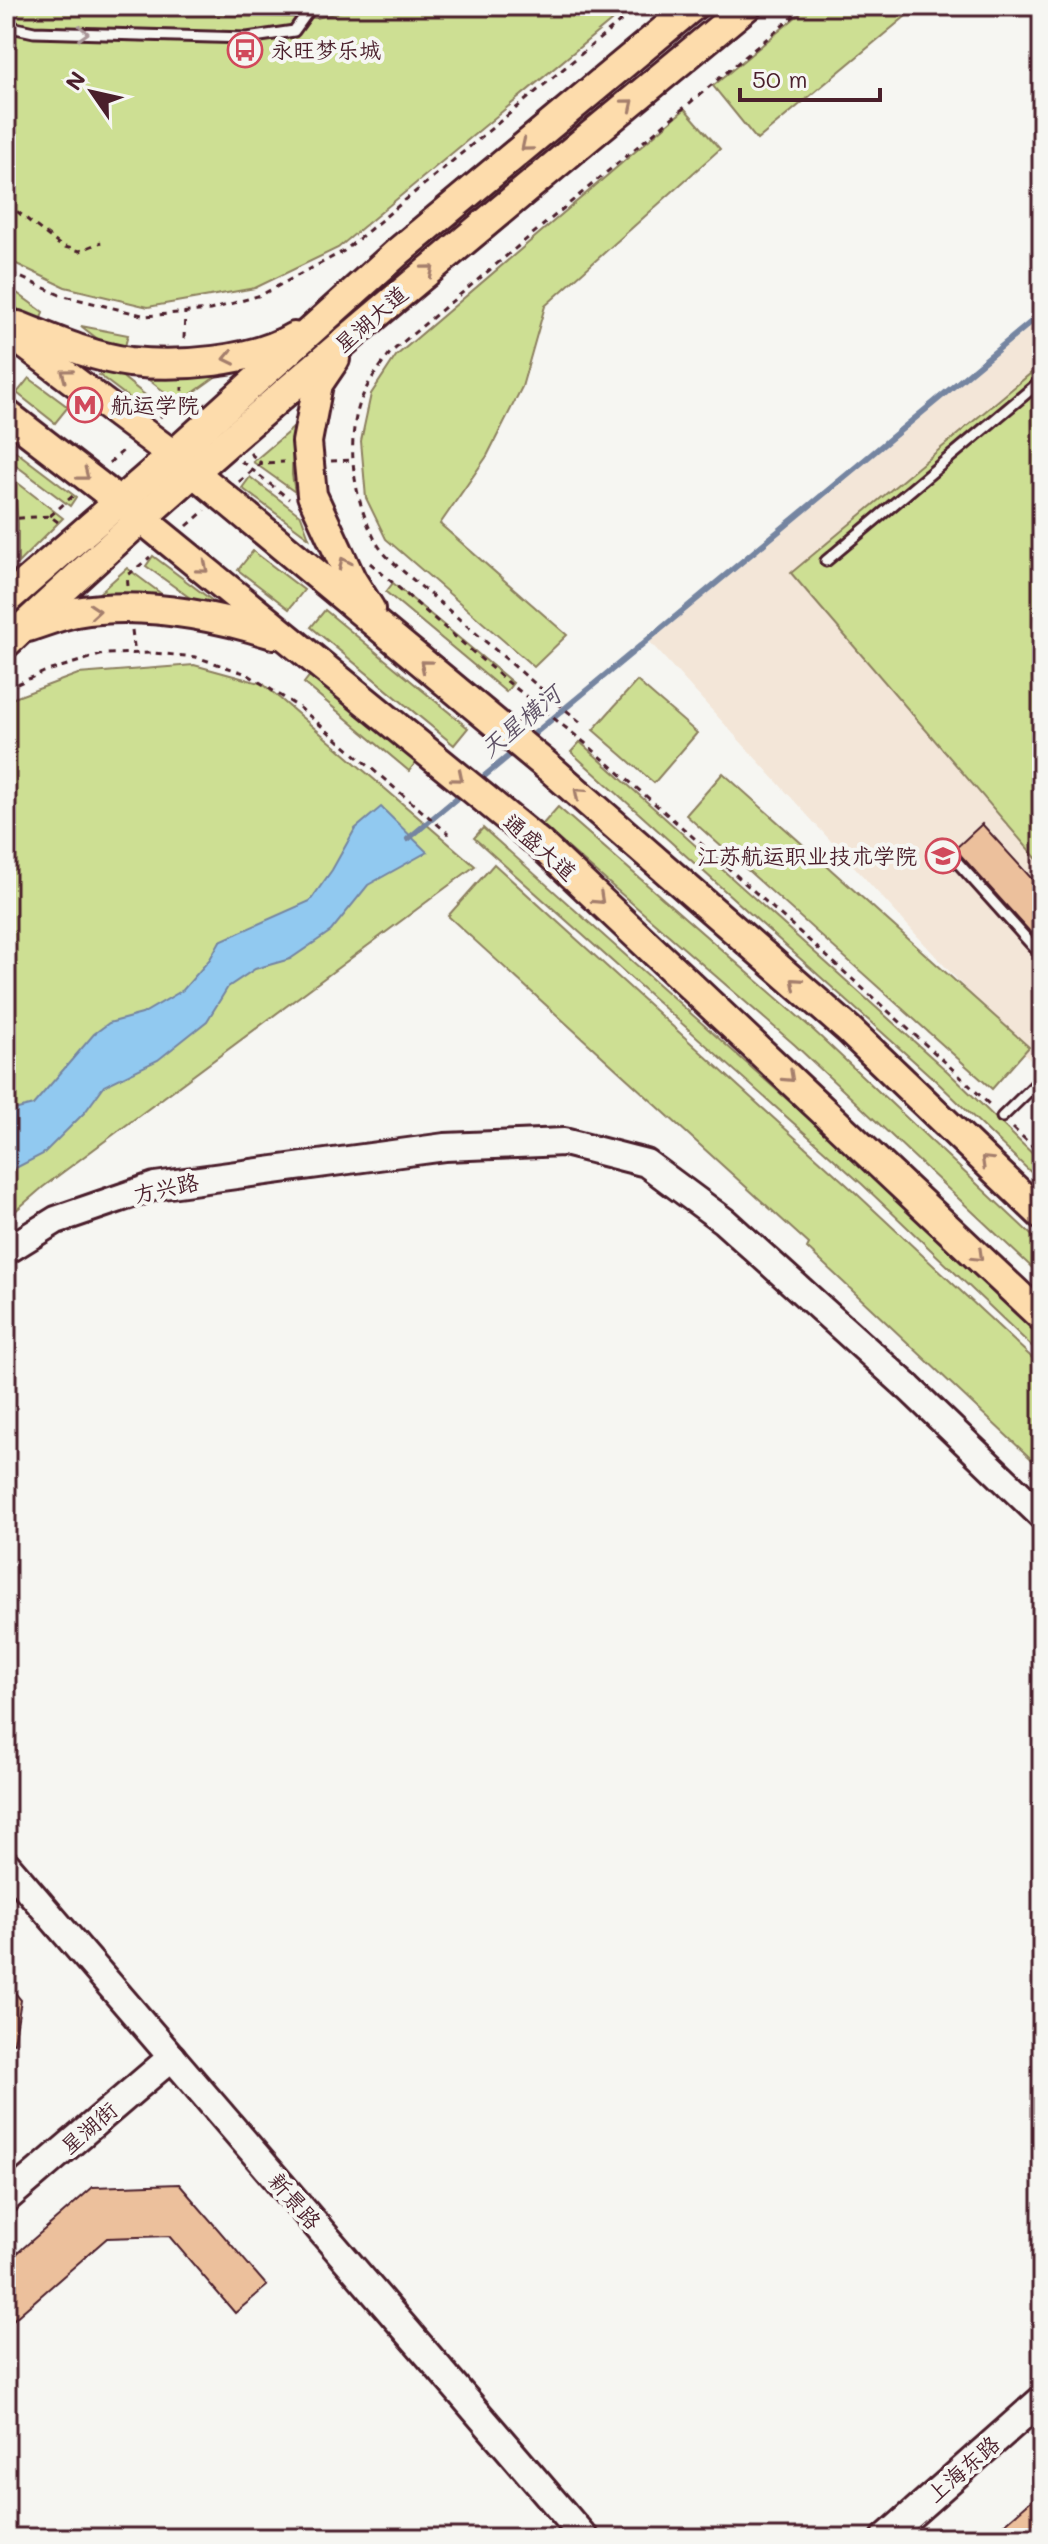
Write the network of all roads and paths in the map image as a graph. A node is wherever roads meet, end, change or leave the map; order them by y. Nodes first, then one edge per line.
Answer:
1 (312, 6) edge
2 (639, 6) edge
3 (693, 6) edge
4 (747, 6) edge
5 (806, 6) edge
6 (6, 26) edge
7 (6, 207) edge
8 (101, 242) dead end
9 (11, 273) dead end
10 (325, 318) junction
11 (6, 320) edge
12 (6, 330) edge
13 (348, 338) junction
14 (1042, 380) edge
15 (6, 414) edge
16 (354, 460) junction
17 (309, 461) junction
18 (183, 463) junction
19 (222, 496) junction
20 (118, 502) junction
21 (142, 519) junction
22 (169, 541) junction
23 (826, 561) dead end
24 (6, 600) edge
25 (130, 610) junction
26 (383, 630) junction
27 (13, 637) edge
28 (289, 639) junction
29 (135, 654) junction
30 (503, 678) dead end
31 (6, 689) edge
32 (580, 722) dead end
33 (449, 834) dead end
34 (941, 844) dead end
35 (1042, 956) edge
36 (1042, 1078) edge
37 (1002, 1117) junction
38 (1042, 1155) edge
39 (1042, 1215) edge
40 (6, 1251) edge
41 (1042, 1317) edge
42 (1042, 1516) edge
43 (6, 1864) edge
44 (172, 2057) junction
45 (6, 2199) edge
46 (1042, 2399) edge
47 (585, 2538) edge
48 (885, 2538) edge

6 -> 1 lane
2 - 9 path
3 -> 10 main road, 星湖大道
13 -> 4 main road, 星湖大道
5 - 16 path
7 - 8 path
10 -> 11 main road
10 - 18 main road, 星湖大道
18 -> 12 main road
13 - 17 main road
13 - 18 main road, 星湖大道
14 - 23 lane
15 -> 20 main road, 通盛大道
16 - 17 path
16 - 32 path
17 - 19 path
26 -> 17 main road
18 - 19 main road
18 - 20 main road, 星湖大道
18 - 21 main road, 星湖大道
19 - 22 path
19 - 26 main road
20 - 21 main road, 通盛大道
20 - 24 main road, 星湖大道
21 - 22 main road, 通盛大道
21 - 27 main road, 星湖大道
22 - 25 path
22 -> 28 main road, 通盛大道
27 -> 25 main road
25 - 28 main road
25 - 29 path
39 -> 26 main road
28 -> 41 main road, 通盛大道
29 - 31 path
29 - 33 path
30 - 37 path
34 - 35 lane
36 - 37 lane
37 - 38 path
40 - 42 street, 方兴路
43 - 44 street, 新景路
44 - 45 street, 星湖街
44 - 47 street, 新景路
46 - 48 street, 上海东路

